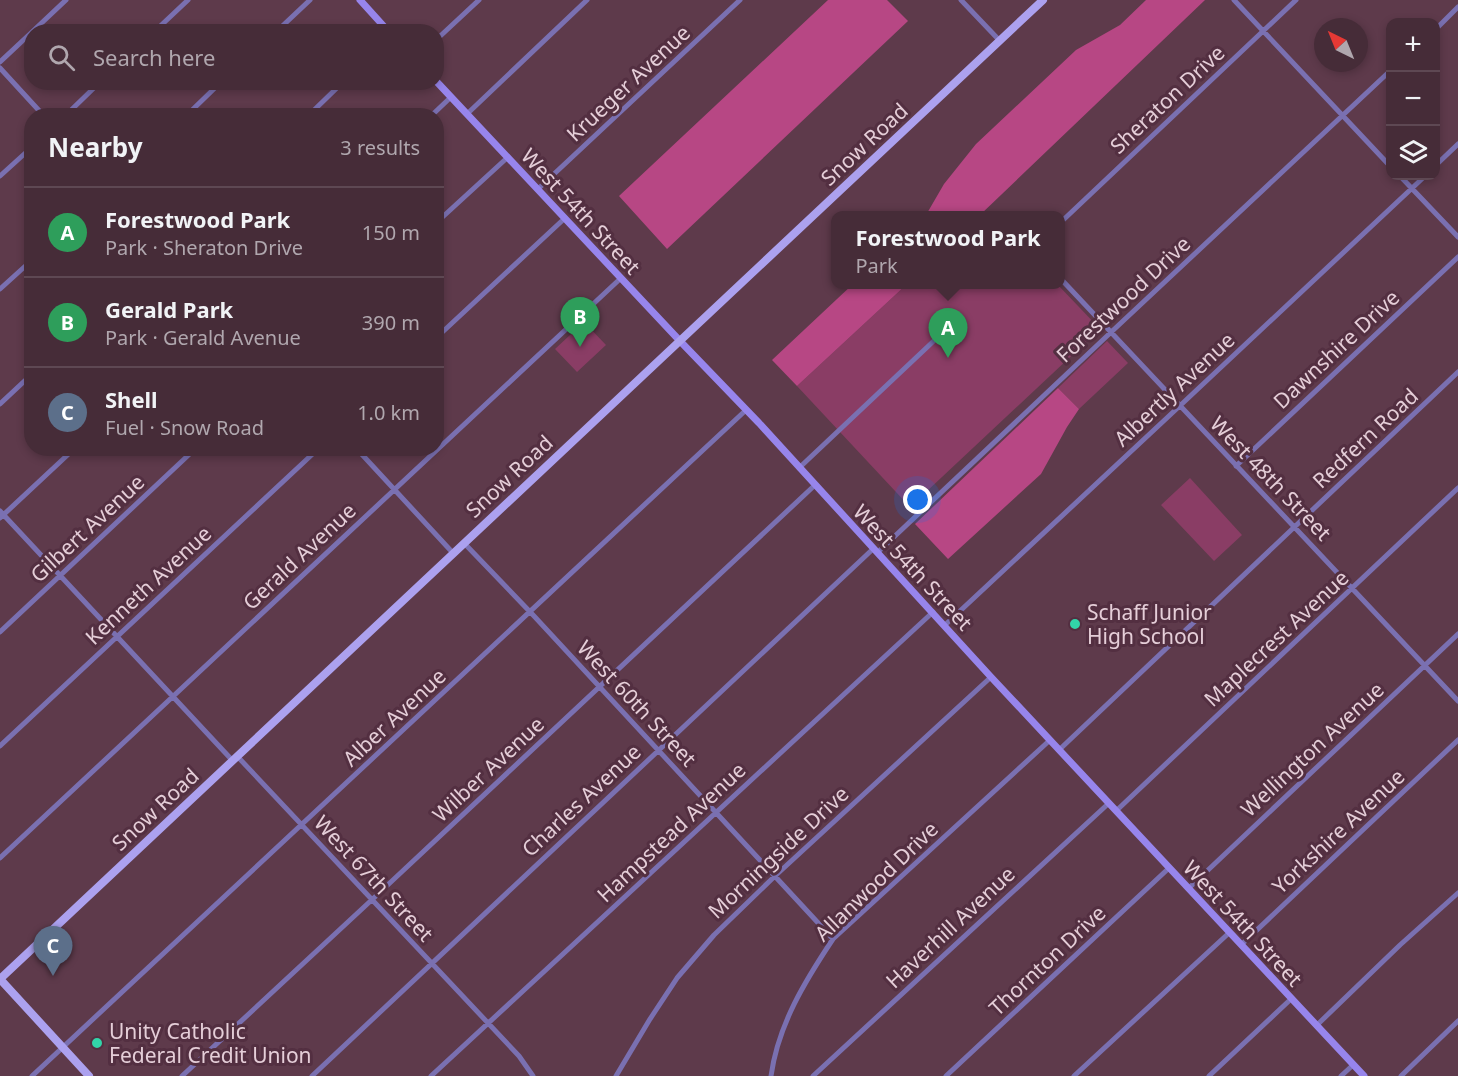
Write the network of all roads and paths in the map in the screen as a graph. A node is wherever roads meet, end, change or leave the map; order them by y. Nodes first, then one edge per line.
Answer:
1 (66, 0) edge
2 (188, 0) edge
3 (310, 0) edge
4 (360, 0) edge
5 (479, 0) edge
6 (587, 0) edge
7 (740, 0) edge
8 (962, 0) edge
9 (1044, 0) edge
10 (1234, 0) edge
11 (1296, 0) edge
12 (1458, 7) edge
13 (40, 24) edge
14 (162, 24) edge
15 (284, 24) edge
16 (382, 24) edge
17 (1440, 25) edge
18 (1263, 31) junction
19 (444, 33) edge
20 (24, 40) edge
21 (1000, 41) junction
22 (0, 62) edge
23 (0, 68) edge
24 (1389, 72) edge
25 (92, 90) edge
26 (213, 90) edge
27 (335, 90) edge
28 (444, 90) edge
29 (451, 97) junction
30 (37, 108) edge
31 (73, 108) edge
32 (194, 108) edge
33 (316, 108) edge
34 (439, 108) edge
35 (467, 114) junction
36 (1342, 116) junction
37 (1458, 144) edge
38 (24, 154) edge
39 (508, 157) junction
40 (1440, 161) edge
41 (1386, 162) edge
42 (0, 176) edge
43 (1404, 180) edge
44 (1420, 180) edge
45 (1411, 188) junction
46 (538, 189) junction
47 (444, 217) edge
48 (565, 218) junction
49 (1065, 218) edge
50 (1458, 237) edge
51 (1458, 257) edge
52 (24, 267) edge
53 (621, 278) junction
54 (1065, 283) edge
55 (0, 289) edge
56 (444, 331) edge
57 (1111, 332) junction
58 (939, 336) dead end
59 (680, 341) junction
60 (1458, 372) edge
61 (24, 382) edge
62 (0, 404) edge
63 (1180, 406) junction
64 (746, 410) junction
65 (444, 443) edge
66 (66, 456) edge
67 (188, 456) edge
68 (310, 456) edge
69 (363, 456) edge
70 (430, 456) edge
71 (1236, 466) junction
72 (799, 468) junction
73 (815, 485) junction
74 (1458, 488) edge
75 (394, 490) junction
76 (1, 514) edge
77 (1295, 526) junction
78 (464, 543) junction
79 (876, 550) junction
80 (453, 554) junction
81 (60, 576) junction
82 (1353, 588) junction
83 (530, 612) junction
84 (933, 612) junction
85 (945, 625) junction
86 (0, 632) edge
87 (1458, 634) edge
88 (117, 636) junction
89 (1425, 665) junction
90 (991, 677) junction
91 (599, 687) junction
92 (173, 696) junction
93 (1458, 701) edge
94 (1050, 740) junction
95 (1458, 740) edge
96 (0, 746) edge
97 (658, 750) junction
98 (1059, 750) junction
99 (235, 758) junction
100 (1109, 803) junction
101 (1116, 811) junction
102 (716, 813) junction
103 (302, 825) junction
104 (0, 858) edge
105 (1169, 868) junction
106 (775, 876) junction
107 (1189, 888) junction
108 (1458, 893) edge
109 (373, 899) junction
110 (1230, 932) junction
111 (833, 939) junction
112 (1241, 945) junction
113 (432, 963) junction
114 (0, 979) edge
115 (1292, 999) junction
116 (1458, 1022) edge
117 (488, 1023) junction
118 (1317, 1025) junction
119 (63, 1047) junction
120 (1353, 1065) junction
121 (32, 1076) edge
122 (89, 1076) edge
123 (182, 1076) edge
124 (312, 1076) edge
125 (430, 1076) edge
126 (533, 1076) edge
127 (616, 1076) edge
128 (771, 1076) edge
129 (813, 1076) edge
130 (946, 1076) edge
131 (1074, 1076) edge
132 (1209, 1076) edge
133 (1341, 1076) edge
134 (1364, 1076) edge
135 (1401, 1076) edge

1 - 13 street
2 - 14 street
3 - 15 street
4 - 16 street
5 - 19 street
6 - 35 street
7 - 46 street, Krueger Avenue
8 - 21 street
9 - 21 main road, Snow Road
10 - 18 street
11 - 18 street, Sheraton Drive
12 - 17 street
18 - 36 street
18 - 49 street, Sheraton Drive
20 - 22 street
21 - 59 main road, Snow Road
23 - 30 street
24 - 36 street, Forestwood Drive
25 - 31 street
26 - 32 street
27 - 33 street
28 - 29 street, West 54th Street
29 - 34 street
29 - 35 street, West 54th Street
35 - 39 street, West 54th Street
36 - 41 street
36 - 57 street, Forestwood Drive
37 - 40 street
38 - 42 street
39 - 46 street, West 54th Street
39 - 47 street
43 - 45 street
44 - 45 street, Albertly Avenue
45 - 50 street
45 - 63 street, Albertly Avenue
46 - 48 street, West 54th Street
48 - 53 street, West 54th Street
48 - 56 street
51 - 71 street, Dawnshire Drive
52 - 55 street
53 - 59 street, West 54th Street
53 - 65 street, Gerald Avenue
54 - 57 street, West 48th Street
57 - 63 street, West 48th Street
57 - 79 street, Forestwood Drive
58 - 72 street
59 - 64 street, West 54th Street
59 - 78 main road, Snow Road
60 - 77 street, Redfern Road
61 - 62 street
63 - 71 street, West 48th Street
63 - 85 street, Albertly Avenue
64 - 72 street, West 54th Street
64 - 83 street, Alber Avenue
66 - 76 street
67 - 81 street, Gilbert Avenue
68 - 88 street, Kenneth Avenue
69 - 75 street
70 - 75 street, Gerald Avenue
71 - 77 street, West 48th Street
72 - 73 street, West 54th Street
73 - 79 street, West 54th Street
73 - 91 street, Wilber Avenue
74 - 82 street, Maplecrest Avenue
75 - 80 street
75 - 92 street, Gerald Avenue
76 - 81 street, West 67th Street
77 - 82 street, West 48th Street
77 - 98 street, Redfern Road
78 - 80 main road, Snow Road
78 - 83 street, West 60th Street
79 - 84 street, West 54th Street
79 - 97 street, Charles Avenue
80 - 99 main road, Snow Road
81 - 86 street, Gilbert Avenue
81 - 88 street, West 67th Street
82 - 89 street, West 48th Street
82 - 101 street, Maplecrest Avenue
83 - 91 street, West 60th Street
83 - 103 street, Alber Avenue
84 - 85 street, West 54th Street
84 - 102 street, Hampstead Avenue
85 - 90 street, West 54th Street
87 - 89 street, Wellington Avenue
88 - 92 street, West 67th Street
88 - 96 street, Kenneth Avenue
89 - 93 street, West 48th Street
89 - 107 street, Wellington Avenue
90 - 94 street, West 54th Street
90 - 106 street, Morningside Drive
91 - 97 street, West 60th Street
91 - 109 street, Wilber Avenue
92 - 99 street, West 67th Street
92 - 104 street, Gerald Avenue
94 - 98 street, West 54th Street
94 - 111 street, Allanwood Drive
95 - 112 street, Yorkshire Avenue
97 - 102 street, West 60th Street
97 - 113 street, Charles Avenue
98 - 100 street, West 54th Street
99 - 103 street, West 67th Street
99 - 114 main road, Snow Road
100 - 101 street, West 54th Street
100 - 129 street, Haverhill Avenue
101 - 105 street, West 54th Street
102 - 106 street, West 60th Street
102 - 117 street, Hampstead Avenue
103 - 109 street, West 67th Street
103 - 119 street, Alber Avenue
105 - 107 street, West 54th Street
105 - 130 street, Thornton Drive
106 - 111 street, West 60th Street
106 - 127 street, Morningside Drive
107 - 110 street, West 54th Street
108 - 118 street
109 - 113 street, West 67th Street
109 - 123 street, Wilber Avenue
110 - 112 street, West 54th Street
110 - 131 street
111 - 128 street, Allanwood Drive
112 - 115 street, West 54th Street
113 - 117 street, West 67th Street
113 - 124 street, Charles Avenue
114 - 119 main road
115 - 118 street, West 54th Street
115 - 132 street
116 - 135 street
117 - 125 street, Hampstead Avenue
117 - 126 street, West 67th Street
118 - 120 street, West 54th Street
119 - 121 street, Alber Avenue
119 - 122 main road
120 - 133 street
120 - 134 street, West 54th Street

